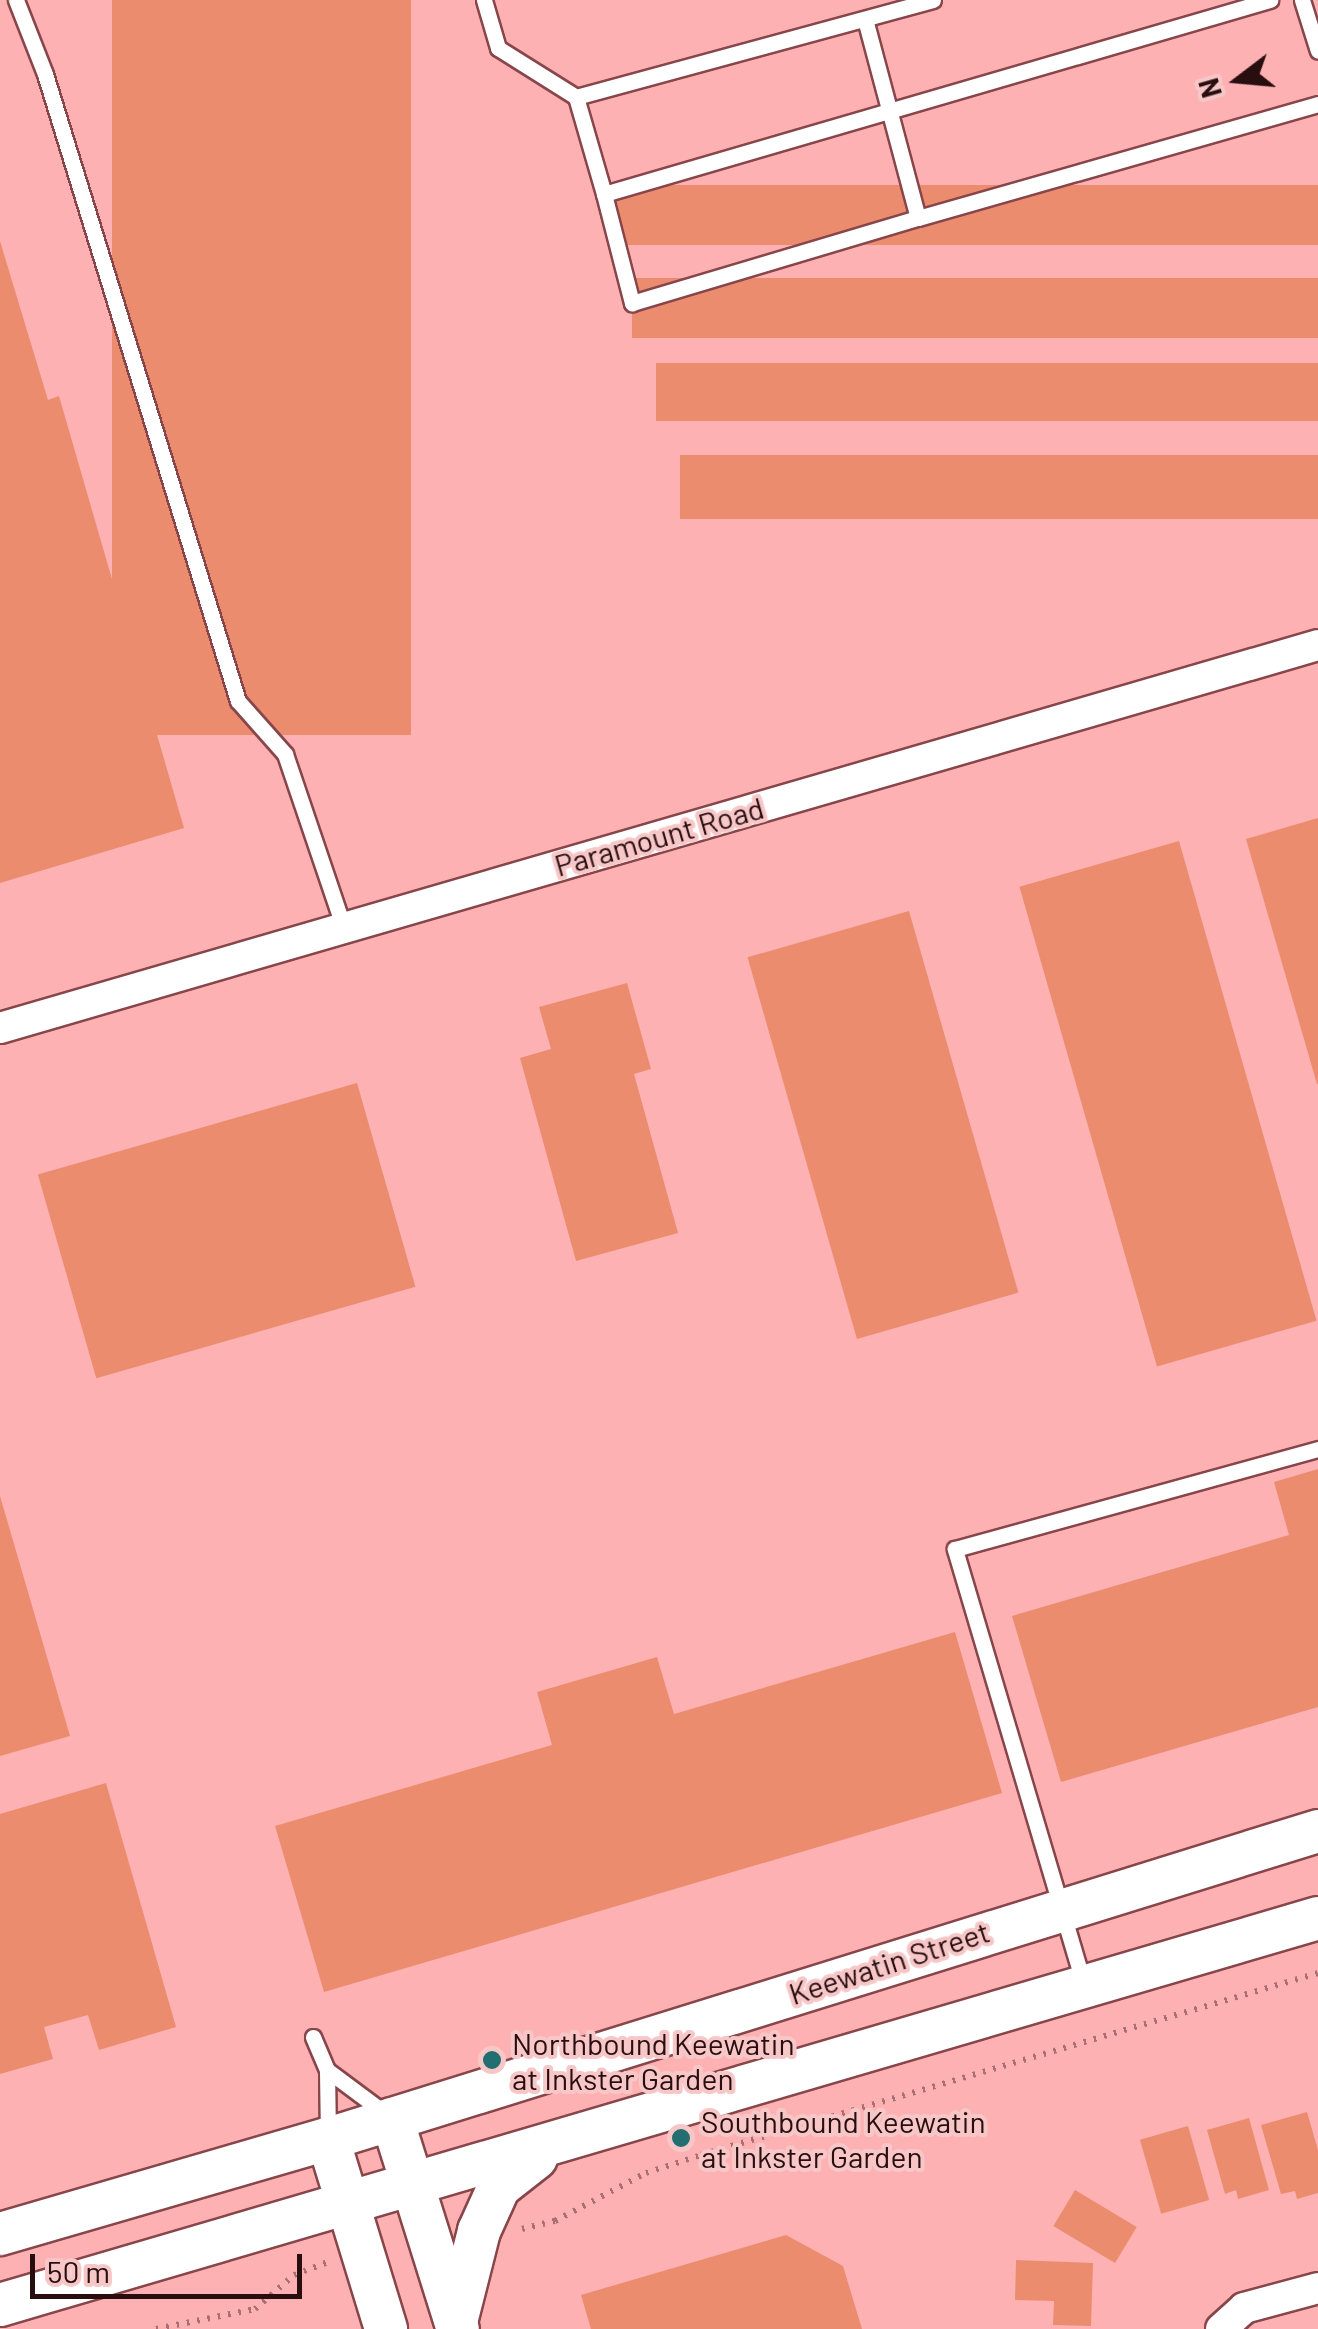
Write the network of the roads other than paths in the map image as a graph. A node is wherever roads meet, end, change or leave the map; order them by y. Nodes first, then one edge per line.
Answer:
1 (16, 0) edge
2 (484, 0) edge
3 (932, 0) edge
4 (1270, 0) edge
5 (1302, 0) edge
6 (1217, 7) edge
7 (865, 20) junction
8 (1318, 51) edge
9 (576, 97) junction
10 (1318, 104) edge
11 (889, 110) junction
12 (604, 194) junction
13 (918, 218) junction
14 (1318, 645) edge
15 (344, 928) junction
16 (0, 1028) edge
17 (1318, 1450) edge
18 (1318, 1830) edge
19 (1062, 1907) junction
20 (1318, 1918) edge
21 (1084, 1987) junction
22 (312, 2037) dead end
23 (327, 2070) junction
24 (392, 2118) junction
25 (328, 2139) junction
26 (550, 2147) junction
27 (414, 2187) junction
28 (348, 2204) junction
29 (0, 2234) edge
30 (1318, 2288) edge
31 (0, 2305) edge
32 (457, 2326) edge
33 (386, 2329) edge
34 (1221, 2329) edge

1 - 15 lane
2 - 9 lane
3 - 7 lane
4 - 6 lane
5 - 8 lane
6 - 11 lane
7 - 9 lane
7 - 11 lane
9 - 12 lane
10 - 13 lane
11 - 12 lane
11 - 13 lane
12 - 13 lane
14 - 15 street, Paramount Road
15 - 16 street, Paramount Road
17 - 19 lane
18 - 19 street, Keewatin Street
19 - 21 lane
19 - 24 street, Keewatin Street
20 - 21 street
21 - 26 street
22 - 23 lane
23 - 24 lane
23 - 25 lane
24 - 25 street, Keewatin Street
24 - 27 street
25 - 28 street
25 - 29 street, Keewatin Street
26 - 27 street
26 - 32 street
27 - 28 street
27 - 32 street
28 - 31 street
28 - 33 street
30 - 34 street

